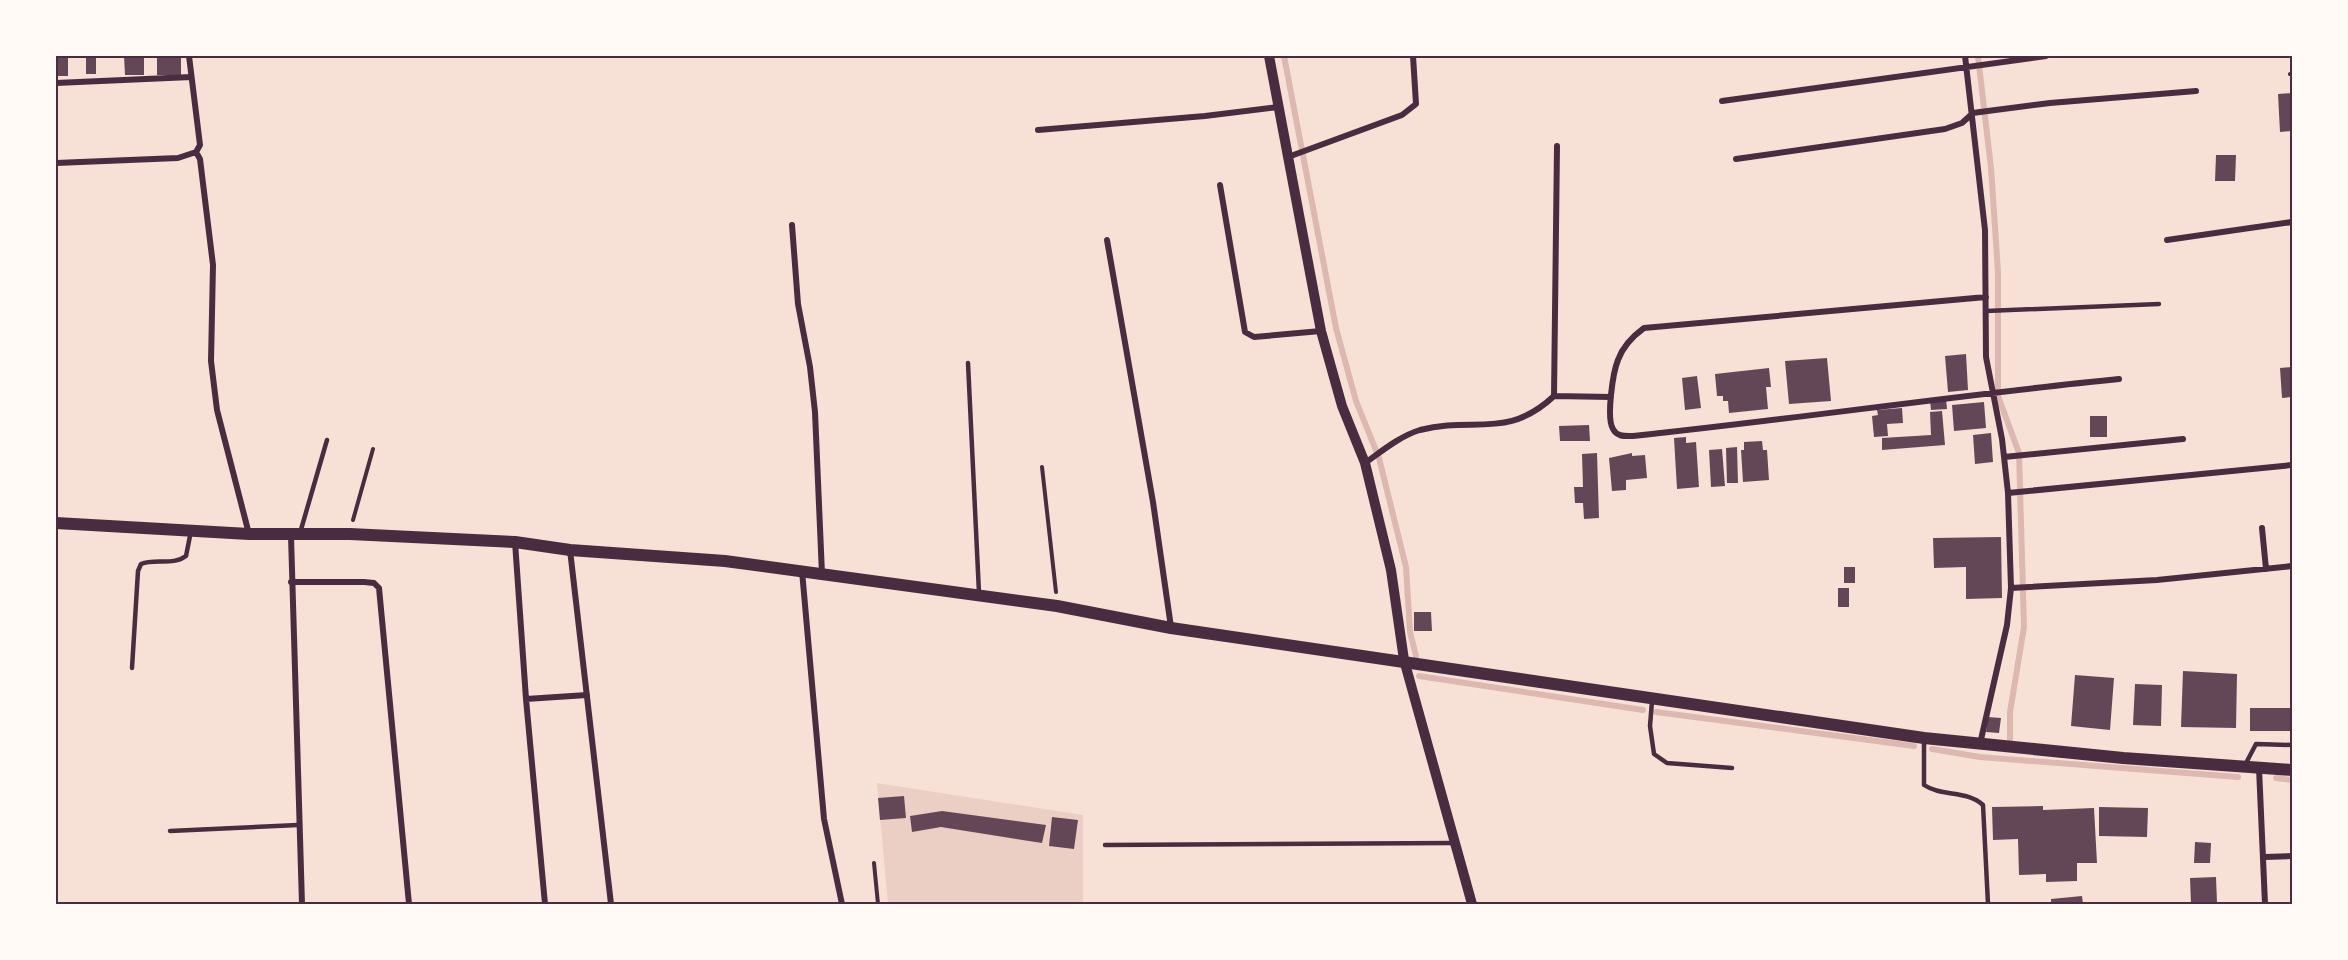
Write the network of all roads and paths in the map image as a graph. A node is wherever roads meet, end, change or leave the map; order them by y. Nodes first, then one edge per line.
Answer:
1 (189, 56) edge
2 (1269, 56) edge
3 (1413, 56) edge
4 (1965, 56) edge
5 (2046, 56) edge
6 (1966, 66) junction
7 (191, 77) junction
8 (56, 83) edge
9 (2196, 91) dead end
10 (1722, 101) dead end
11 (1278, 107) junction
12 (1976, 113) junction
13 (1038, 130) dead end
14 (1557, 146) dead end
15 (196, 152) junction
16 (1293, 155) junction
17 (1736, 159) dead end
18 (56, 163) edge
19 (1220, 185) dead end
20 (2292, 222) edge
21 (792, 225) dead end
22 (1107, 240) dead end
23 (2167, 240) dead end
24 (1986, 297) junction
25 (2159, 304) dead end
26 (1986, 311) junction
27 (1321, 331) junction
28 (968, 363) dead end
29 (2119, 379) dead end
30 (1994, 391) junction
31 (1554, 396) junction
32 (1611, 397) junction
33 (2183, 439) dead end
34 (327, 440) dead end
35 (373, 449) dead end
36 (2004, 457) junction
37 (1367, 461) junction
38 (2292, 465) edge
39 (1042, 467) dead end
40 (2011, 493) junction
41 (56, 523) edge
42 (2262, 528) dead end
43 (191, 531) junction
44 (249, 534) junction
45 (350, 534) junction
46 (295, 536) junction
47 (515, 542) junction
48 (570, 550) junction
49 (2292, 566) edge
50 (2266, 569) junction
51 (802, 570) junction
52 (822, 574) junction
53 (291, 582) junction
54 (2011, 588) junction
55 (980, 596) junction
56 (1057, 606) junction
57 (1171, 628) junction
58 (1404, 660) junction
59 (132, 669) dead end
60 (587, 695) junction
61 (526, 699) junction
62 (1652, 700) junction
63 (1924, 738) junction
64 (1980, 744) junction
65 (2292, 745) edge
66 (2244, 766) junction
67 (2259, 767) junction
68 (1732, 768) dead end
69 (2292, 770) edge
70 (298, 825) junction
71 (170, 831) dead end
72 (1453, 843) junction
73 (1105, 845) dead end
74 (2292, 856) edge
75 (2265, 857) junction
76 (874, 863) dead end
77 (302, 904) edge
78 (409, 904) edge
79 (545, 904) edge
80 (611, 904) edge
81 (842, 904) edge
82 (878, 904) edge
83 (1472, 904) edge
84 (1988, 904) edge
85 (2265, 904) edge

1 - 7 street
2 - 11 street
3 - 16 street
4 - 6 street
5 - 6 street
6 - 10 street
6 - 12 street
7 - 8 street
7 - 15 street
9 - 12 street
11 - 13 street
11 - 16 street
12 - 17 street
12 - 24 street
14 - 31 street
15 - 18 street
15 - 44 street
16 - 27 street
19 - 27 street
20 - 23 street
21 - 52 street
22 - 57 street
24 - 26 street
24 - 32 street
25 - 26 lane
26 - 30 street
27 - 37 street
28 - 55 lane
29 - 30 street
30 - 32 street
30 - 36 street
31 - 32 street
31 - 37 street
33 - 36 street
34 - 46 lane
35 - 45 path
36 - 40 street
37 - 58 street
38 - 40 street
39 - 56 path
40 - 54 street
41 - 43 main road
42 - 50 street
43 - 44 main road
43 - 59 lane
44 - 46 main road
45 - 46 main road
45 - 47 main road
46 - 53 street
47 - 48 main road
47 - 61 street
48 - 51 main road
48 - 60 street
49 - 50 street
50 - 54 street
51 - 52 main road
51 - 81 street
52 - 55 main road
53 - 70 street
53 - 78 street
54 - 64 street
55 - 56 main road
56 - 57 main road
57 - 58 main road
58 - 62 main road
58 - 72 street
60 - 61 street
60 - 80 street
61 - 79 street
62 - 63 main road
62 - 68 lane
63 - 64 main road
63 - 84 lane
64 - 66 main road
65 - 66 lane
66 - 67 main road
67 - 69 main road
67 - 75 street
70 - 71 lane
70 - 77 street
72 - 73 lane
72 - 83 street
74 - 75 street
75 - 85 street
76 - 82 path

